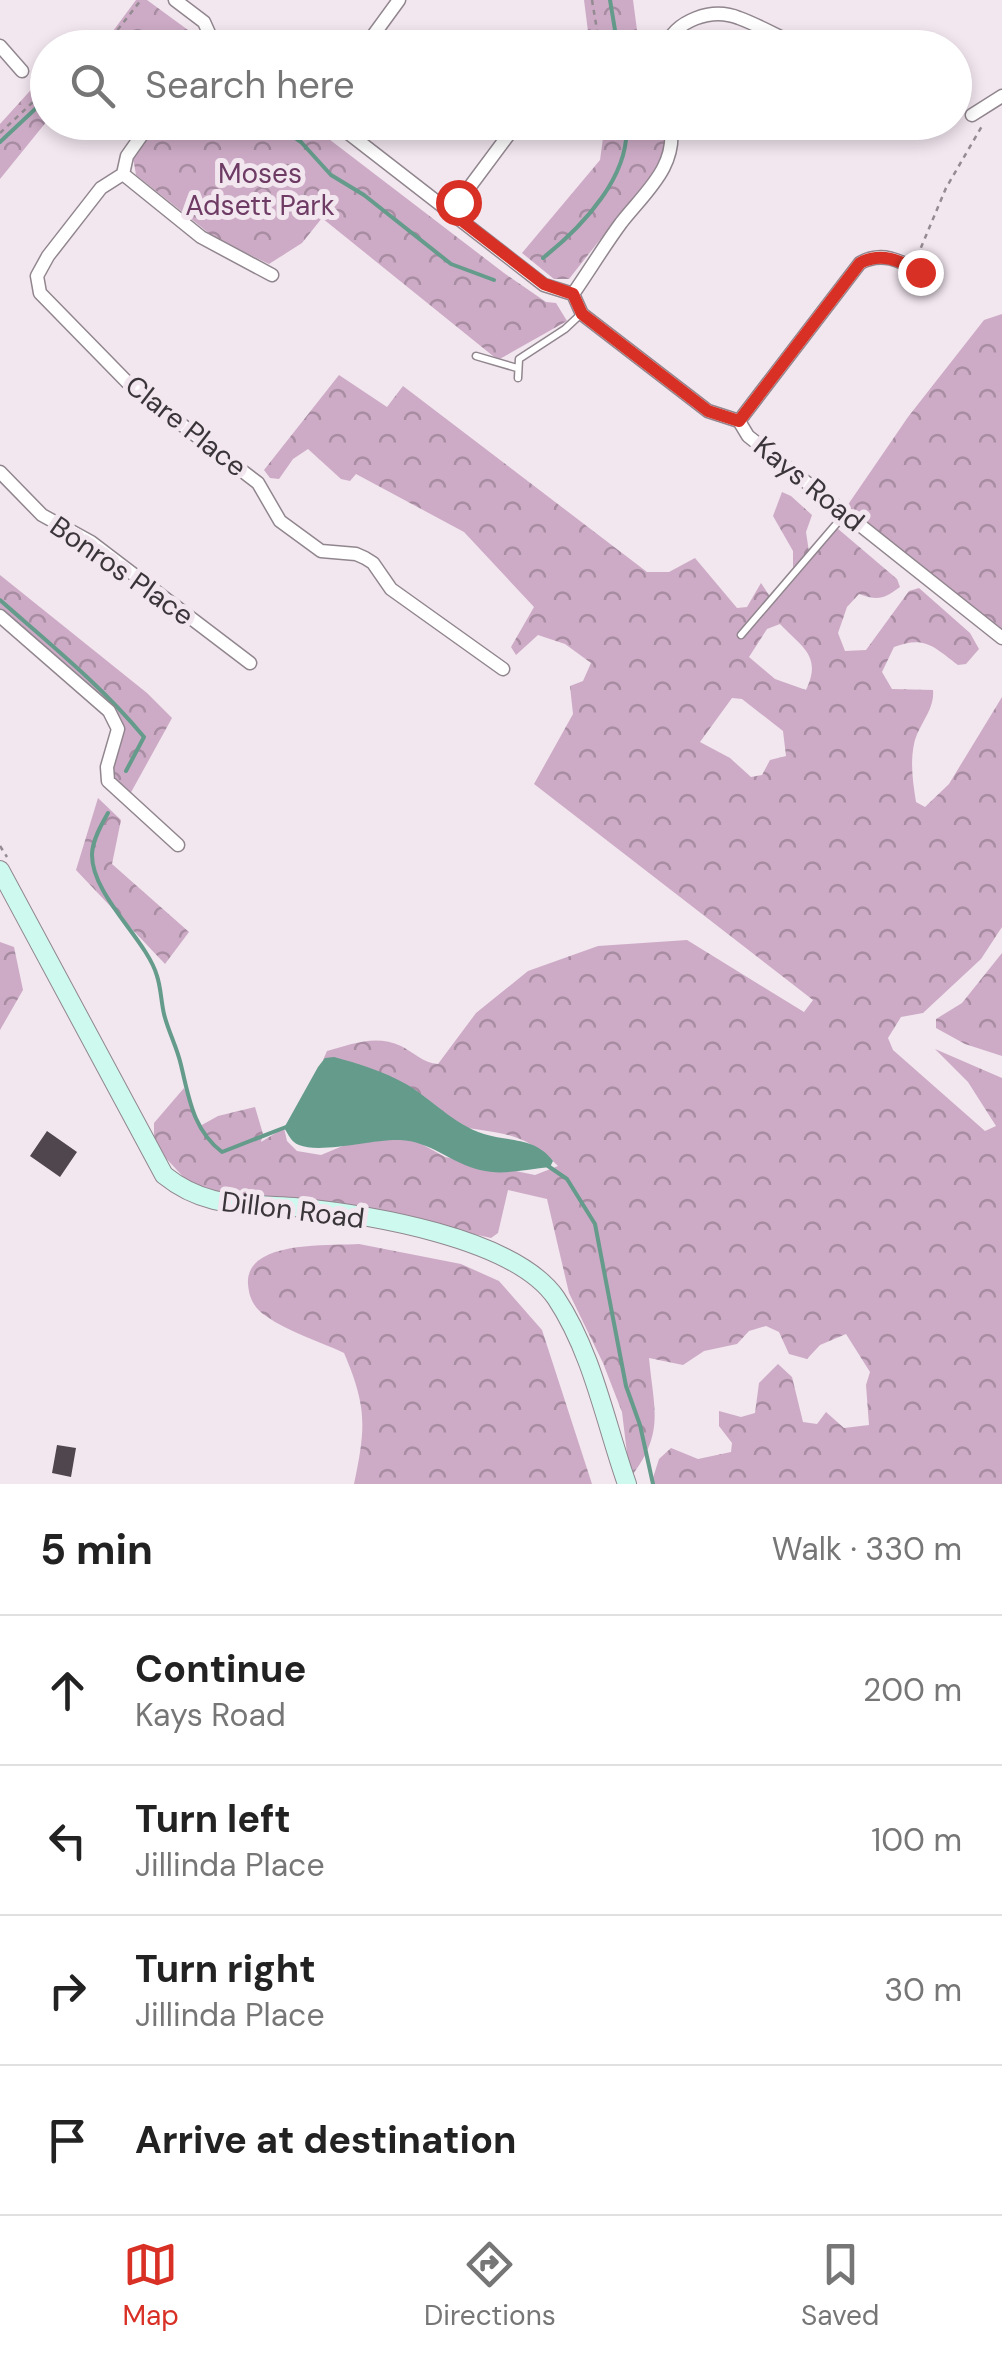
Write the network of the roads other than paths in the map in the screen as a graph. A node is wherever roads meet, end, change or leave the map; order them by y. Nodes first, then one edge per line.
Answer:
1 (175, 0) edge
2 (400, 0) edge
3 (206, 30) edge
4 (378, 30) edge
5 (676, 30) edge
6 (762, 30) edge
7 (0, 46) edge
8 (22, 71) road end
9 (139, 140) edge
10 (357, 140) edge
11 (505, 140) edge
12 (671, 140) edge
13 (123, 174) junction
14 (451, 212) junction
15 (916, 270) road end
16 (272, 275) dead end
17 (573, 294) junction
18 (582, 314) junction
19 (476, 356) dead end
20 (739, 421) junction
21 (0, 472) edge
22 (844, 514) junction
23 (0, 616) edge
24 (741, 636) dead end
25 (1002, 638) edge
26 (250, 663) dead end
27 (503, 669) dead end
28 (178, 845) dead end
29 (0, 870) edge
30 (627, 1484) edge

1 - 3 street
2 - 4 street
5 - 6 street
7 - 8 street
9 - 13 street, Clare Place
10 - 14 street
11 - 14 street
12 - 17 street
13 - 16 street
13 - 27 street, Clare Place
14 - 17 street
15 - 20 street
17 - 18 street, Kays Road
18 - 19 lane
18 - 20 street, Kays Road
20 - 22 street, Kays Road
21 - 26 street, Bonros Place
22 - 24 lane
22 - 25 street, Kays Road
23 - 28 street
29 - 30 main road, Dillon Road

